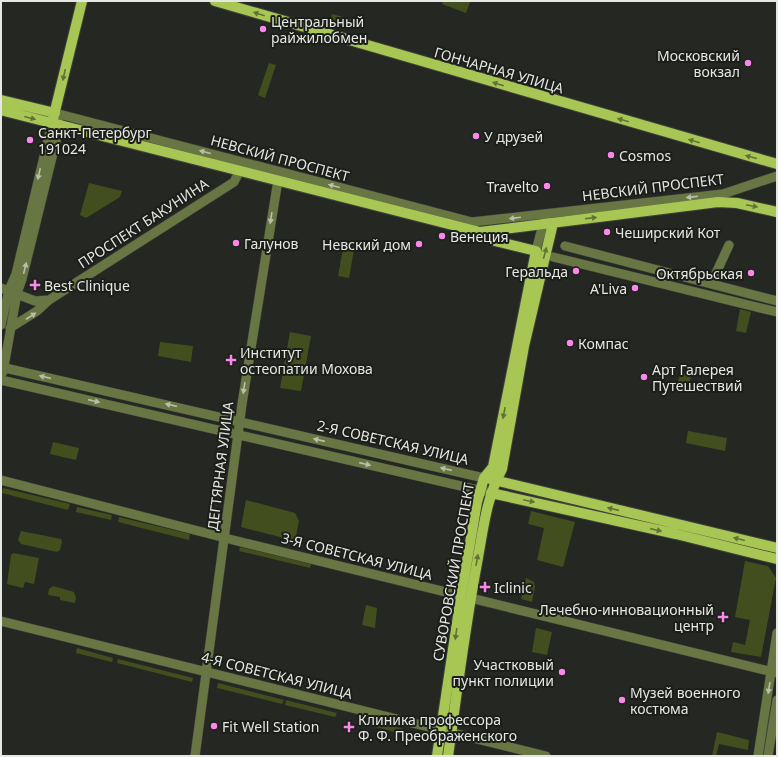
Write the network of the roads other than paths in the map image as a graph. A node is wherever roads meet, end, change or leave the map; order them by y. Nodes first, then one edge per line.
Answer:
1 (82, 1) edge
2 (215, 1) edge
3 (1, 100) edge
4 (1, 110) edge
5 (56, 120) junction
6 (776, 164) edge
7 (241, 166) junction
8 (777, 176) edge
9 (278, 180) junction
10 (777, 212) edge
11 (550, 220) junction
12 (480, 232) junction
13 (729, 245) dead end
14 (565, 246) dead end
15 (536, 251) junction
16 (553, 257) dead end
17 (612, 258) junction
18 (608, 271) junction
19 (711, 284) junction
20 (9, 290) edge
21 (49, 300) junction
22 (777, 301) edge
23 (777, 312) edge
24 (1, 323) edge
25 (10, 328) junction
26 (2, 367) edge
27 (1, 382) edge
28 (240, 421) junction
29 (239, 435) junction
30 (484, 478) junction
31 (1, 480) edge
32 (496, 480) junction
33 (480, 491) junction
34 (491, 493) junction
35 (225, 537) junction
36 (777, 548) edge
37 (777, 559) edge
38 (466, 597) junction
39 (1, 621) edge
40 (777, 633) edge
41 (206, 672) junction
42 (774, 672) edge
43 (777, 700) edge
44 (446, 732) junction
45 (195, 756) edge
46 (437, 756) edge
47 (448, 756) edge
48 (546, 756) edge
49 (758, 756) edge
50 (768, 756) edge

1 -> 5 main road
6 -> 2 main road, ГОНЧАРНАЯ УЛИЦА
3 - 5 main road, НЕВСКИЙ ПРОСПЕКТ
4 -> 5 main road, НЕВСКИЙ ПРОСПЕКТ
5 - 7 main road, НЕВСКИЙ ПРОСПЕКТ
5 - 20 street
7 - 9 main road, НЕВСКИЙ ПРОСПЕКТ
11 -> 7 street, НЕВСКИЙ ПРОСПЕКТ
7 - 21 street, ПРОСПЕКТ БАКУНИНА
8 -> 11 street, НЕВСКИЙ ПРОСПЕКТ
9 - 12 main road, НЕВСКИЙ ПРОСПЕКТ
9 -> 28 street, ДЕГТЯРНАЯ УЛИЦА
11 -> 10 main road, НЕВСКИЙ ПРОСПЕКТ
11 - 12 main road, НЕВСКИЙ ПРОСПЕКТ
11 - 15 street, СУВОРОВСКИЙ ПРОСПЕКТ
32 -> 11 main road, СУВОРОВСКИЙ ПРОСПЕКТ
12 - 15 main road, НЕВСКИЙ ПРОСПЕКТ
13 - 19 street
14 - 17 street
15 -> 30 main road, СУВОРОВСКИЙ ПРОСПЕКТ
16 - 18 street
17 - 18 street
17 - 19 street
18 - 23 street
19 - 22 street
20 - 21 street
20 - 24 street
20 - 25 street
25 -> 21 street, ПРОСПЕКТ БАКУНИНА
24 - 25 street
25 - 26 street
26 - 27 street
28 -> 26 street, 2-Я СОВЕТСКАЯ УЛИЦА
27 -> 29 street, 2-Я СОВЕТСКАЯ УЛИЦА
28 - 29 street, ДЕГТЯРНАЯ УЛИЦА
30 -> 28 street, 2-Я СОВЕТСКАЯ УЛИЦА
29 -> 33 street, 2-Я СОВЕТСКАЯ УЛИЦА
29 - 35 street, ДЕГТЯРНАЯ УЛИЦА
30 - 32 main road, 2-Я СОВЕТСКАЯ УЛИЦА
30 - 33 main road, СУВОРОВСКИЙ ПРОСПЕКТ
31 - 35 street, 3-Я СОВЕТСКАЯ УЛИЦА
32 - 34 main road, СУВОРОВСКИЙ ПРОСПЕКТ
36 -> 32 main road, 2-Я СОВЕТСКАЯ УЛИЦА
33 - 34 street, 2-Я СОВЕТСКАЯ УЛИЦА
33 - 38 main road, СУВОРОВСКИЙ ПРОСПЕКТ
34 -> 37 main road, 2-Я СОВЕТСКАЯ УЛИЦА
38 -> 34 main road, СУВОРОВСКИЙ ПРОСПЕКТ
35 - 38 street, 3-Я СОВЕТСКАЯ УЛИЦА
35 - 41 street, ДЕГТЯРНАЯ УЛИЦА
38 - 42 street, 3-Я СОВЕТСКАЯ УЛИЦА
38 - 44 main road, СУВОРОВСКИЙ ПРОСПЕКТ
39 - 41 street, 4-Я СОВЕТСКАЯ УЛИЦА
40 - 42 street
41 - 44 street, 4-Я СОВЕТСКАЯ УЛИЦА
41 - 45 street, ДЕГТЯРНАЯ УЛИЦА
42 -> 49 street
43 - 50 street
44 - 46 main road, СУВОРОВСКИЙ ПРОСПЕКТ
44 - 47 main road, СУВОРОВСКИЙ ПРОСПЕКТ
44 - 48 street, 4-Я СОВЕТСКАЯ УЛИЦА

